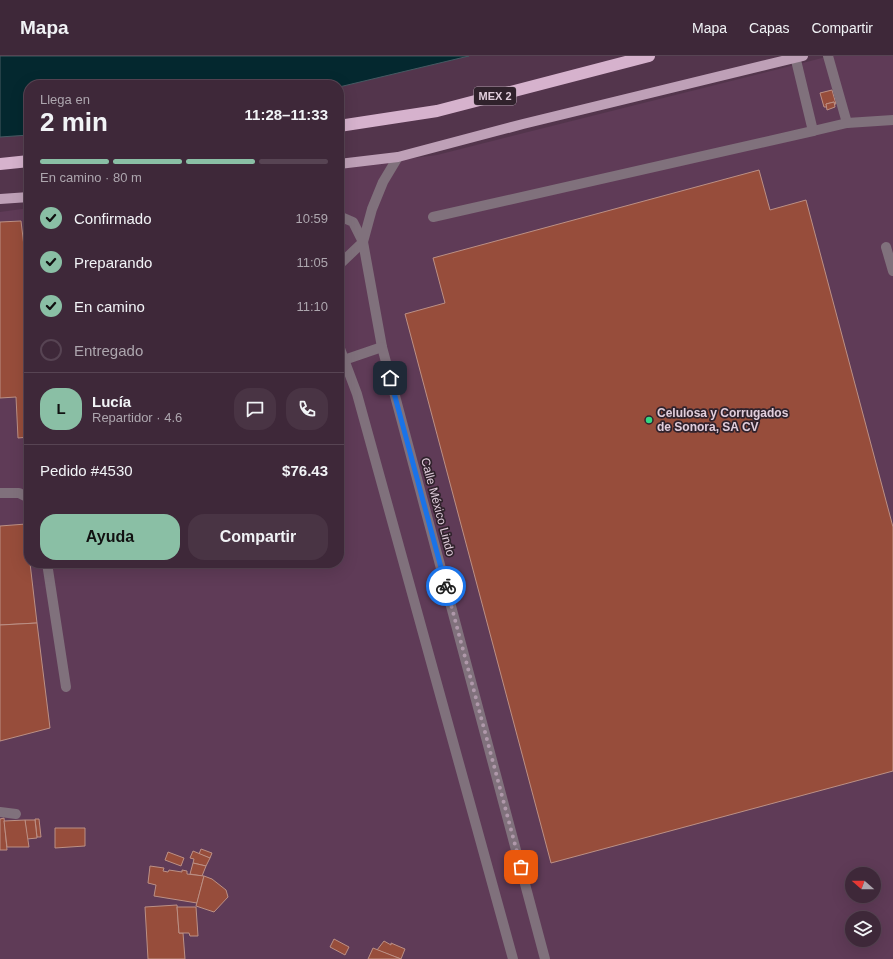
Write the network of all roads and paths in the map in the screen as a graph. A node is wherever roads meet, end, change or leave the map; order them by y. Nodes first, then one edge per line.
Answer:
1 (649, 56) edge
2 (828, 56) edge
3 (798, 57) edge
4 (893, 120) edge
5 (847, 123) junction
6 (344, 125) edge
7 (813, 131) junction
8 (398, 157) junction
9 (24, 162) edge
10 (344, 163) edge
11 (0, 164) edge
12 (24, 197) edge
13 (0, 199) edge
14 (433, 217) dead end
15 (344, 218) edge
16 (363, 242) junction
17 (886, 247) dead end
18 (344, 260) edge
19 (893, 271) edge
20 (382, 347) junction
21 (344, 360) joint
22 (0, 493) edge
23 (24, 496) edge
24 (47, 568) edge
25 (66, 687) dead end
26 (0, 812) edge
27 (16, 814) dead end
28 (513, 959) edge
29 (545, 959) edge

1 - 6 highway, MEX 2
2 - 5 lane
3 - 7 lane
3 - 8 main road
4 - 5 lane
5 - 7 lane
7 - 14 lane
8 - 10 main road
8 - 16 lane, Calle México Lindo
9 - 11 highway
12 - 13 main road
15 - 16 lane
16 - 18 lane
16 - 20 lane, Calle México Lindo
17 - 19 lane
20 - 21 lane
20 - 29 lane, Calle México Lindo
21 - 28 lane
22 - 23 lane
24 - 25 lane
26 - 27 lane

